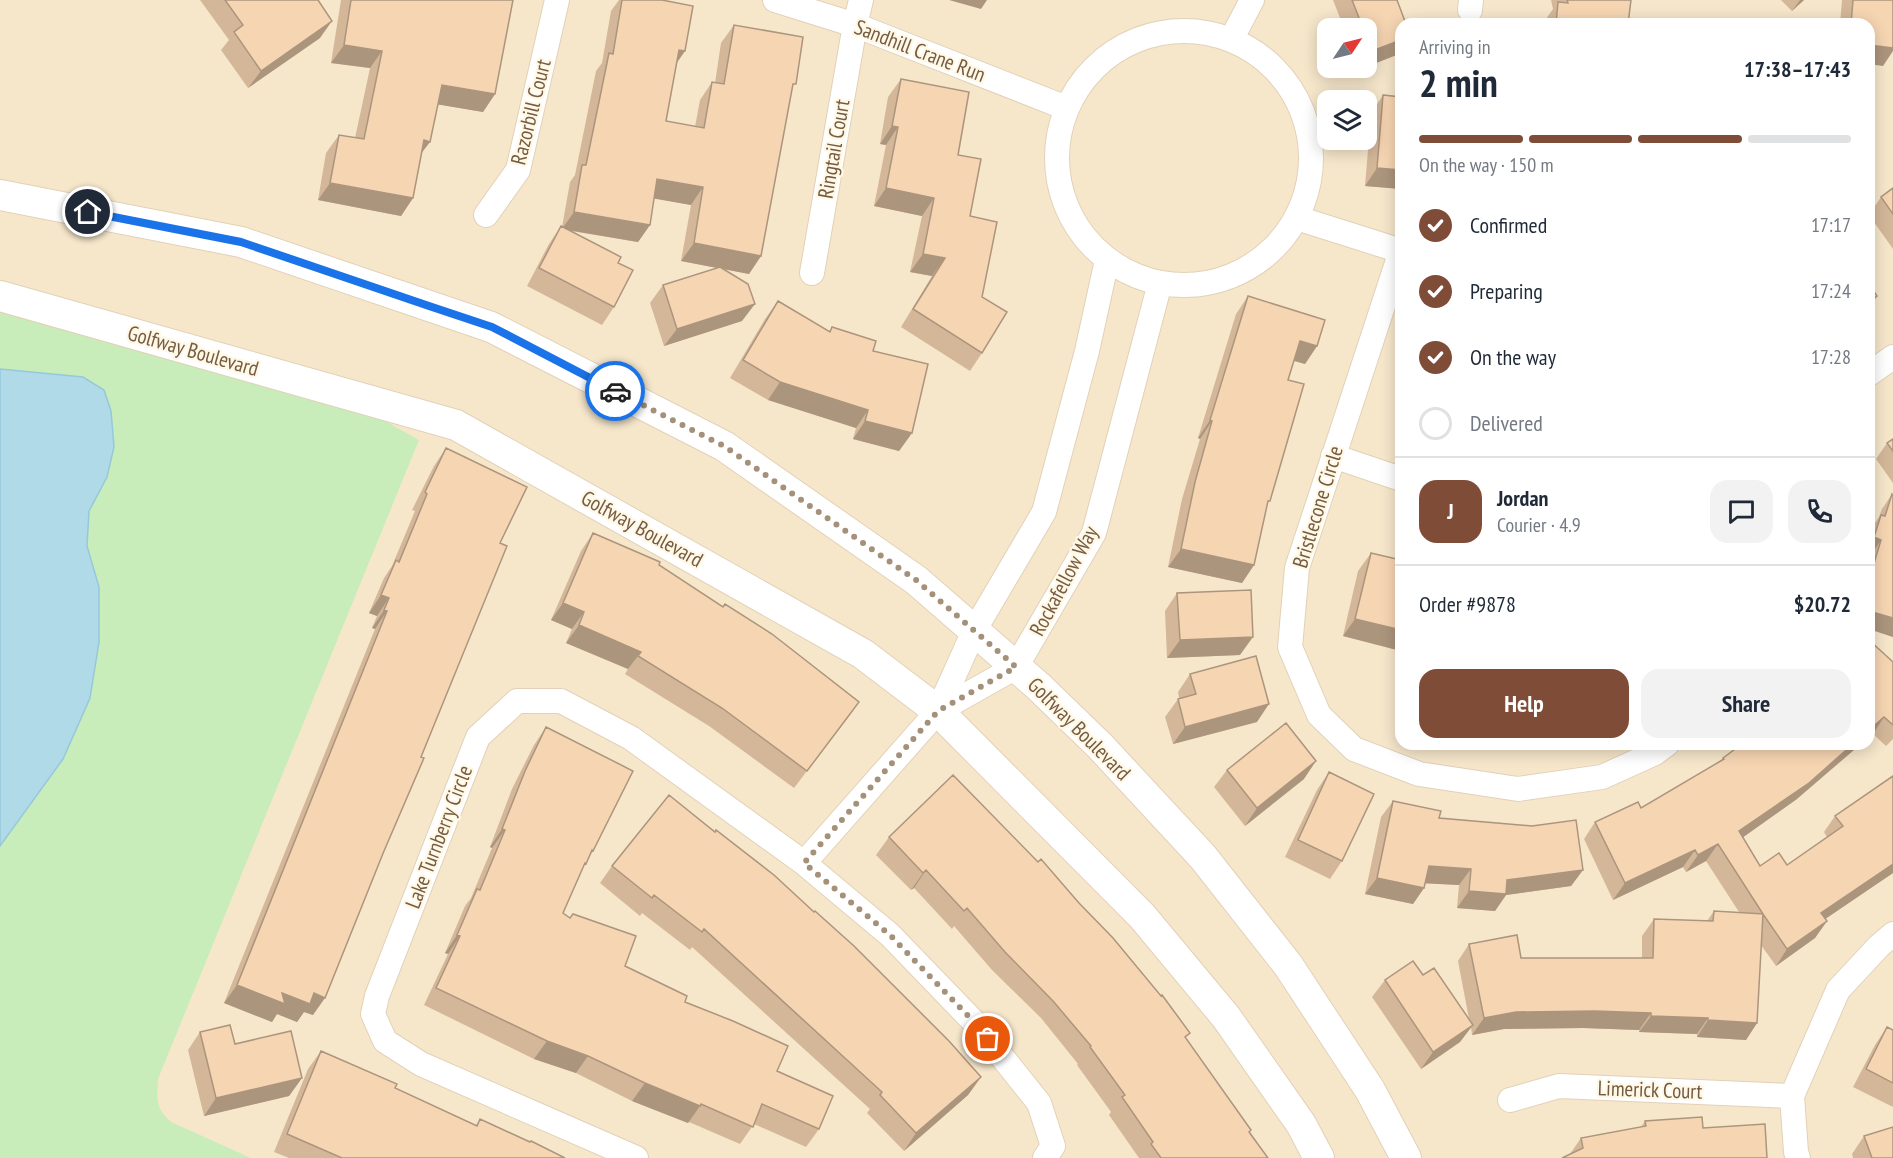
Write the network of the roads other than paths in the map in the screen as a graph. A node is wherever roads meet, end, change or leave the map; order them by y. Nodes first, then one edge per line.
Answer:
1 (557, 0) edge
2 (775, 0) edge
3 (861, 0) edge
4 (1252, 0) edge
5 (855, 25) junction
6 (1231, 40) junction
7 (1064, 107) junction
8 (0, 195) edge
9 (486, 215) dead end
10 (1297, 218) junction
11 (1395, 249) edge
12 (1107, 260) junction
13 (1395, 269) edge
14 (812, 273) dead end
15 (1160, 284) junction
16 (0, 296) edge
17 (1893, 357) edge
18 (1875, 370) edge
19 (1333, 456) junction
20 (1395, 477) edge
21 (974, 631) junction
22 (1016, 667) junction
23 (938, 711) junction
24 (1659, 750) edge
25 (804, 863) junction
26 (1893, 934) edge
27 (1792, 1096) junction
28 (1510, 1101) dead end
29 (636, 1158) edge
30 (1045, 1158) edge
31 (1319, 1158) edge
32 (1406, 1158) edge
33 (1798, 1158) edge

1 - 9 street, Razorbill Court
2 - 5 street, Sandhill Crane Run
3 - 5 street, Ringtail Court
4 - 6 street
5 - 7 street, Sandhill Crane Run
5 - 14 street, Ringtail Court
6 - 7 street
6 - 10 street
7 - 12 street
8 - 21 street, Golfway Boulevard
10 - 11 street, Bristlecone Circle
10 - 15 street
12 - 15 street
12 - 21 street
13 - 19 street, Bristlecone Circle
15 - 22 street, Rockafellow Way
16 - 23 street, Golfway Boulevard
17 - 18 street
19 - 20 street
19 - 24 street, Bristlecone Circle
21 - 22 street, Golfway Boulevard
21 - 23 street
22 - 23 street
22 - 32 street, Golfway Boulevard
23 - 25 street
23 - 31 street, Golfway Boulevard
25 - 29 street, Lake Turnberry Circle
25 - 30 street, Lake Turnberry Circle
26 - 27 street
27 - 28 street, Limerick Court
27 - 33 street

